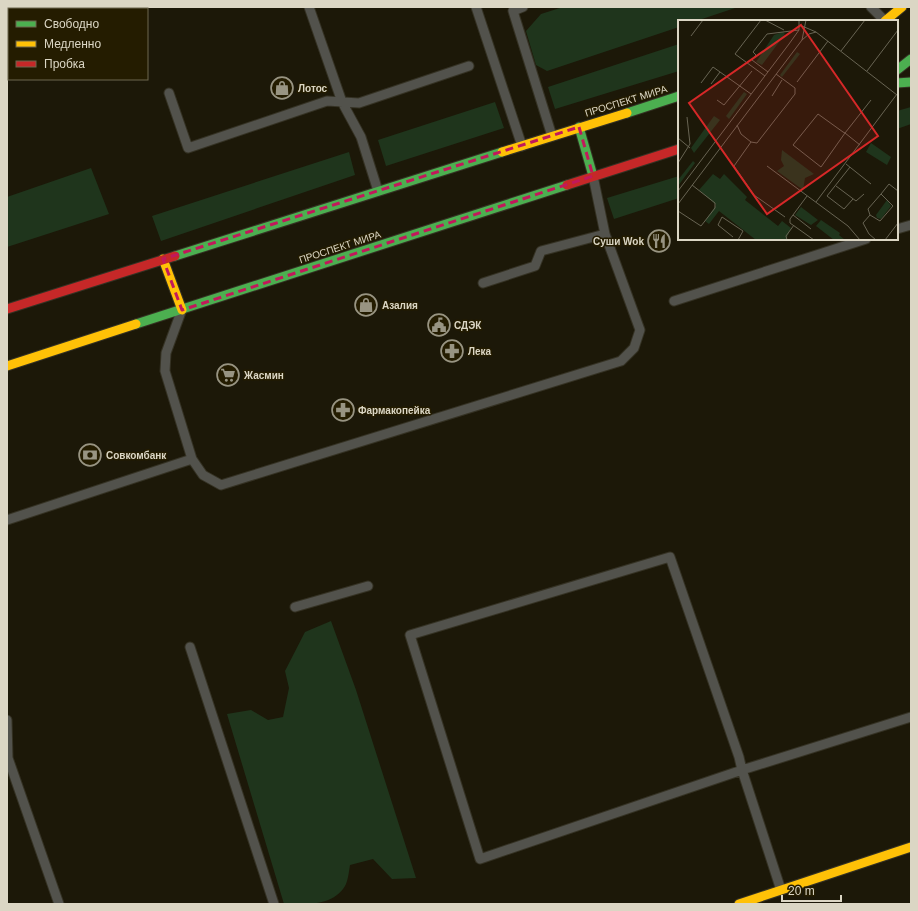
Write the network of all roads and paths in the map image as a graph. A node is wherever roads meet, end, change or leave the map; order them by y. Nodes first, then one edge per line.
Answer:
1 (309, 7) edge
2 (476, 7) edge
3 (523, 7) edge
4 (871, 7) edge
5 (902, 7) edge
6 (884, 20) edge
7 (886, 20) edge
8 (911, 59) edge
9 (469, 66) dead end
10 (898, 69) edge
11 (911, 82) edge
12 (898, 83) edge
13 (169, 93) dead end
14 (678, 96) edge
15 (342, 102) junction
16 (579, 127) junction
17 (552, 136) junction
18 (522, 146) junction
19 (678, 149) edge
20 (594, 176) junction
21 (378, 191) junction
22 (911, 225) edge
23 (898, 229) edge
24 (605, 234) junction
25 (863, 240) edge
26 (163, 259) junction
27 (483, 282) dead end
28 (674, 301) dead end
29 (7, 310) edge
30 (182, 310) junction
31 (7, 366) edge
32 (192, 459) junction
33 (7, 520) edge
34 (368, 586) dead end
35 (295, 607) dead end
36 (190, 647) dead end
37 (911, 717) edge
38 (7, 720) edge
39 (742, 770) junction
40 (911, 847) edge
41 (781, 891) junction
42 (59, 904) edge
43 (274, 904) edge
44 (739, 904) edge

1 - 15 lane
2 - 18 lane
3 - 17 lane
4 - 6 lane
5 - 7 main road
8 - 10 main road
9 - 15 lane
11 - 12 main road
13 - 15 lane
14 - 16 main road, ПРОСПЕКТ МИРА
15 - 21 lane
16 - 17 main road, ПРОСПЕКТ МИРА
16 - 20 main road
17 - 18 main road, ПРОСПЕКТ МИРА
18 - 21 main road, ПРОСПЕКТ МИРА
19 - 20 main road, ПРОСПЕКТ МИРА
20 - 24 lane
20 - 30 main road, ПРОСПЕКТ МИРА
21 - 26 main road, ПРОСПЕКТ МИРА
22 - 23 lane
24 - 27 lane
24 - 32 lane
25 - 28 lane
26 - 29 main road, ПРОСПЕКТ МИРА
26 - 30 main road
30 - 31 main road, ПРОСПЕКТ МИРА
30 - 32 lane
32 - 33 lane
34 - 35 lane
36 - 43 lane
37 - 39 lane
38 - 42 lane
39 - 39 lane
39 - 41 lane
40 - 41 main road
41 - 44 main road

